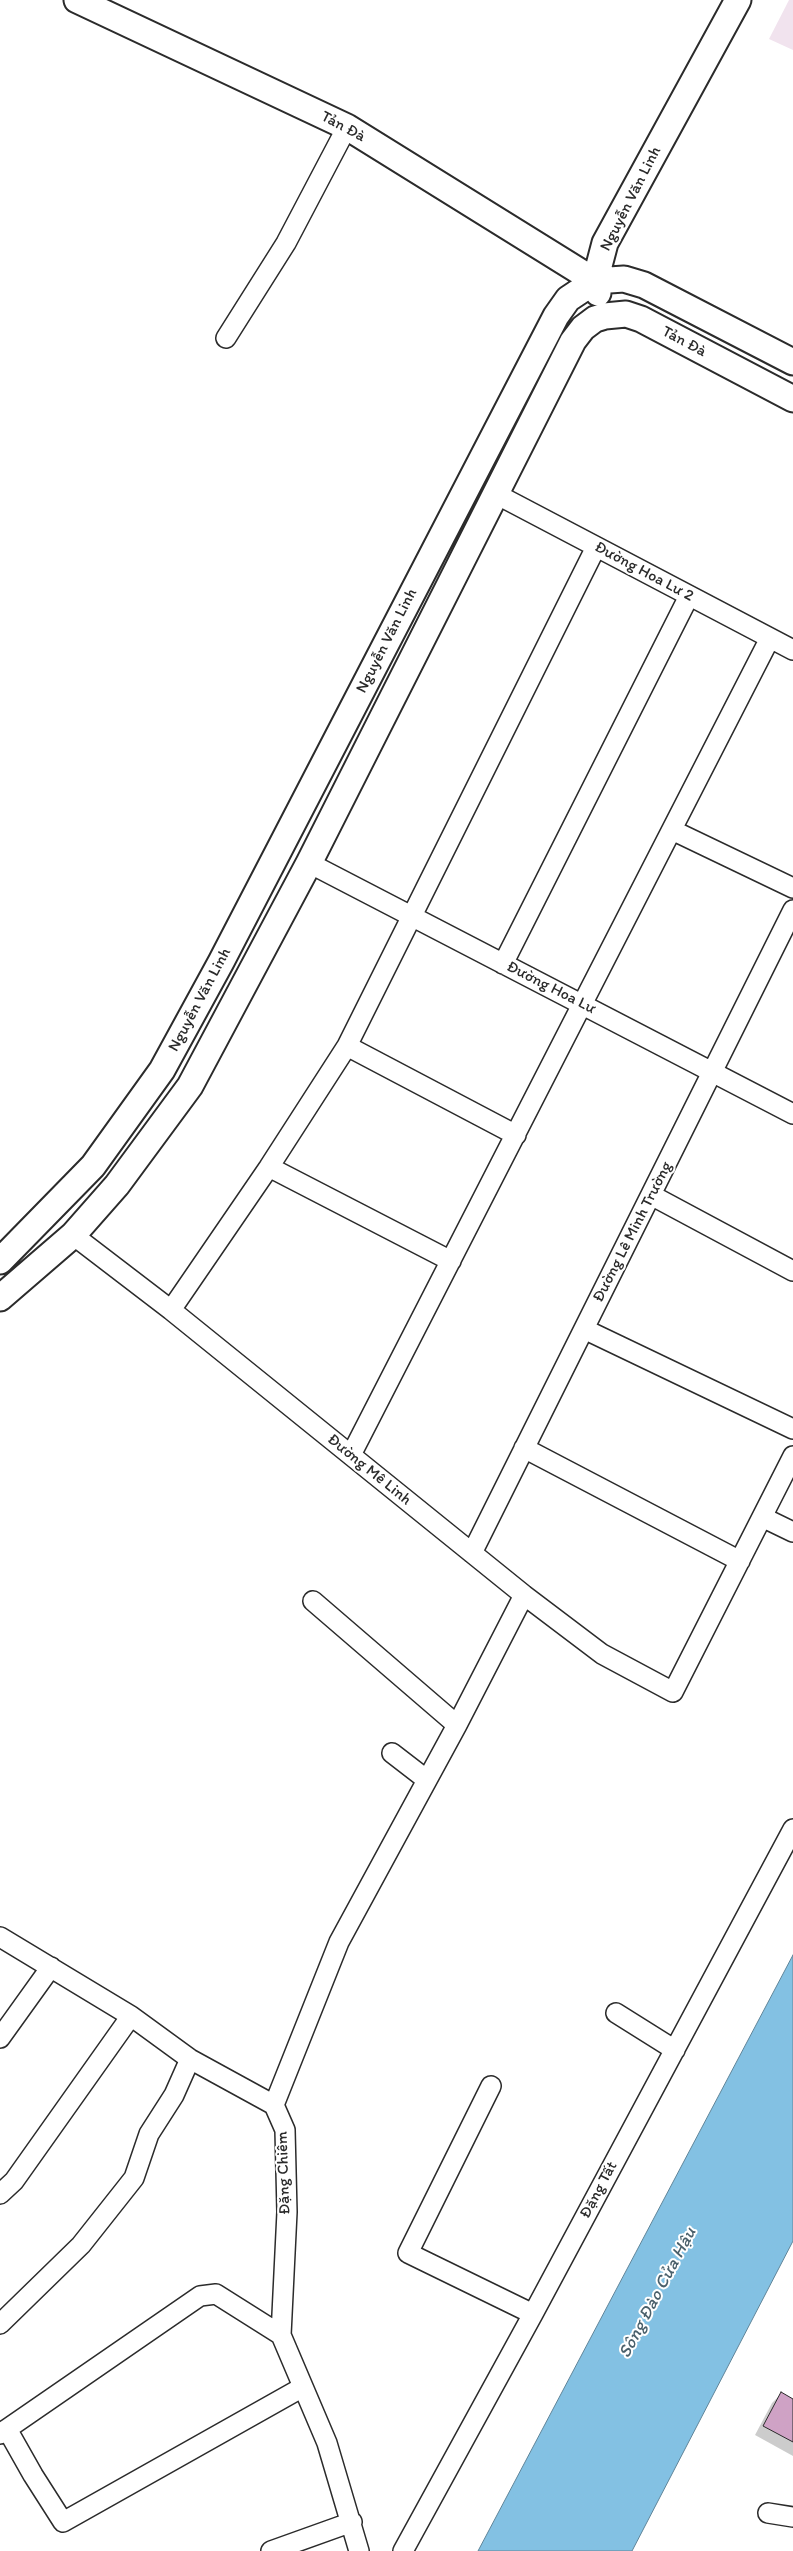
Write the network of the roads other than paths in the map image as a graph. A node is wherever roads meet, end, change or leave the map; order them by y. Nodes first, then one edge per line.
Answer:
1 (77, 0) edge
2 (738, 0) edge
3 (347, 127) junction
4 (595, 281) junction
5 (605, 316) junction
6 (226, 338) dead end
7 (793, 362) edge
8 (793, 399) edge
9 (496, 494) junction
10 (596, 547) junction
11 (689, 596) junction
12 (770, 638) junction
13 (793, 650) edge
14 (672, 830) junction
15 (309, 863) junction
16 (793, 888) edge
17 (793, 910) edge
18 (246, 914) junction
19 (413, 917) junction
20 (274, 929) junction
21 (503, 964) junction
22 (582, 1005) junction
23 (347, 1046) junction
24 (713, 1072) junction
25 (793, 1114) edge
26 (516, 1135) junction
27 (269, 1167) junction
28 (652, 1195) junction
29 (73, 1235) junction
30 (0, 1261) edge
31 (451, 1261) junction
32 (793, 1271) edge
33 (0, 1298) edge
34 (171, 1310) junction
35 (584, 1329) junction
36 (793, 1430) edge
37 (524, 1448) junction
38 (351, 1456) junction
39 (793, 1456) edge
40 (762, 1517) junction
41 (793, 1532) edge
42 (472, 1552) junction
43 (740, 1562) junction
44 (524, 1595) junction
45 (313, 1601) dead end
46 (457, 1725) junction
47 (392, 1753) dead end
48 (427, 1780) junction
49 (793, 1829) edge
50 (0, 1937) edge
51 (50, 1967) junction
52 (616, 2013) dead end
53 (131, 2016) junction
54 (0, 2038) edge
55 (675, 2050) junction
56 (190, 2059) junction
57 (491, 2086) dead end
58 (274, 2105) junction
59 (0, 2194) edge
60 (533, 2314) junction
61 (0, 2324) edge
62 (281, 2335) junction
63 (303, 2387) junction
64 (4, 2431) edge
65 (768, 2513) dead end
66 (793, 2517) edge
67 (352, 2522) junction
68 (271, 2551) edge
69 (359, 2551) edge
70 (403, 2551) edge

1 - 3 main road, Tản Đà
2 - 4 main road, Nguyễn Văn Linh
3 - 4 main road, Tản Đà
3 - 6 street
4 - 5 main road
4 - 7 main road, Tản Đà
4 - 18 main road, Nguyễn Văn Linh
5 - 8 main road, Tản Đà
5 - 9 main road, Nguyễn Văn Linh
9 - 10 street, Đường Hoa Lư 2
9 - 15 main road, Nguyễn Văn Linh
10 - 11 street, Đường Hoa Lư 2
10 - 19 street
11 - 12 street, Đường Hoa Lư 2
11 - 21 street
12 - 13 street, Đường Hoa Lư 2
12 - 14 street
14 - 16 street
14 - 22 street
15 - 19 street, Đường Hoa Lư
15 - 20 main road, Nguyễn Văn Linh
17 - 24 street, Đường Lê Minh Trường
18 - 20 main road
18 - 30 main road, Nguyễn Văn Linh
19 - 21 street, Đường Hoa Lư
19 - 23 street
20 - 29 main road, Nguyễn Văn Linh
21 - 22 street, Đường Hoa Lư
22 - 24 street, Đường Hoa Lư
22 - 26 street
23 - 26 street
23 - 27 street
24 - 25 street, Đường Hoa Lư
24 - 28 street, Đường Lê Minh Trường
26 - 31 street
27 - 31 street
27 - 34 street
28 - 32 street
28 - 35 street, Đường Lê Minh Trường
29 - 33 main road, Nguyễn Văn Linh
29 - 34 street, Đường Mê Linh
31 - 38 street
34 - 38 street, Đường Mê Linh
35 - 36 street
35 - 37 street, Đường Lê Minh Trường
37 - 42 street, Đường Lê Minh Trường
37 - 43 street
38 - 42 street, Đường Mê Linh
39 - 40 street
40 - 41 street
40 - 43 street
42 - 44 street, Đường Mê Linh
43 - 44 street, Đường Mê Linh
44 - 46 street
45 - 46 street
46 - 48 street
47 - 48 street
48 - 58 street
49 - 55 street, Đặng Tất
50 - 51 street
51 - 53 street
51 - 54 street
52 - 55 street
53 - 56 street
53 - 59 street
55 - 60 street, Đặng Tất
56 - 58 street
56 - 61 street
57 - 60 street
58 - 62 street, Đặng Chiêm
60 - 70 street, Đặng Tất
62 - 63 street, Đặng Chiêm
62 - 64 street
63 - 64 street
63 - 67 street, Đặng Chiêm
65 - 66 street
67 - 68 street
67 - 69 street, Đặng Chiêm

